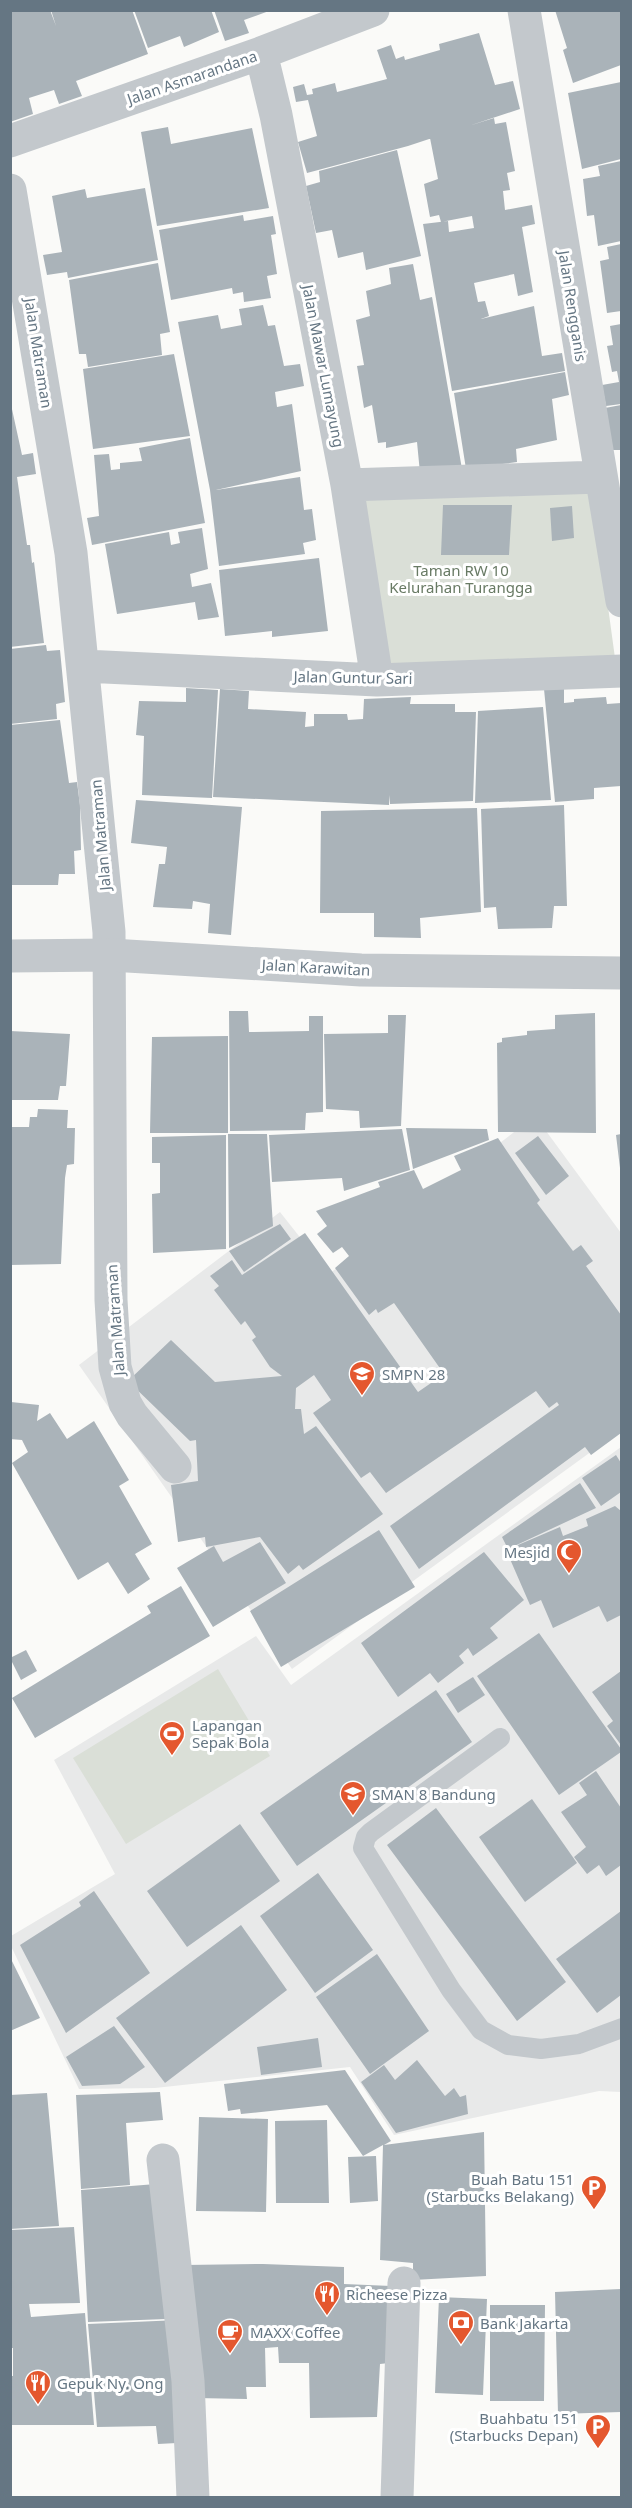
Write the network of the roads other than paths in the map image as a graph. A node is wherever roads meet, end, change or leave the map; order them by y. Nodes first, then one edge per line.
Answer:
1 (373, 10) edge
2 (524, 10) edge
3 (261, 53) junction
4 (10, 141) edge
5 (10, 190) edge
6 (601, 477) junction
7 (347, 485) junction
8 (621, 601) edge
9 (84, 666) junction
10 (621, 671) edge
11 (377, 680) junction
12 (111, 955) junction
13 (10, 956) edge
14 (621, 973) edge
15 (175, 1467) dead end
16 (500, 1738) dead end
17 (621, 2028) edge
18 (163, 2160) dead end
19 (404, 2283) dead end
20 (193, 2498) edge
21 (397, 2498) edge

1 - 3 street, Jalan Asmarandana
2 - 6 street, Jalan Rengganis
3 - 4 street, Jalan Asmarandana
3 - 7 street, Jalan Mawar Lumayung
5 - 9 street, Jalan Matraman
6 - 7 street
6 - 8 street, Jalan Rengganis
7 - 11 street, Jalan Mawar Lumayung
9 - 11 street, Jalan Guntur Sari
9 - 12 street, Jalan Matraman
10 - 11 street, Jalan Guntur Sari
12 - 13 street, Jalan Karawitan
12 - 14 street, Jalan Karawitan
12 - 15 street, Jalan Matraman
16 - 17 lane
18 - 20 street
19 - 21 street

